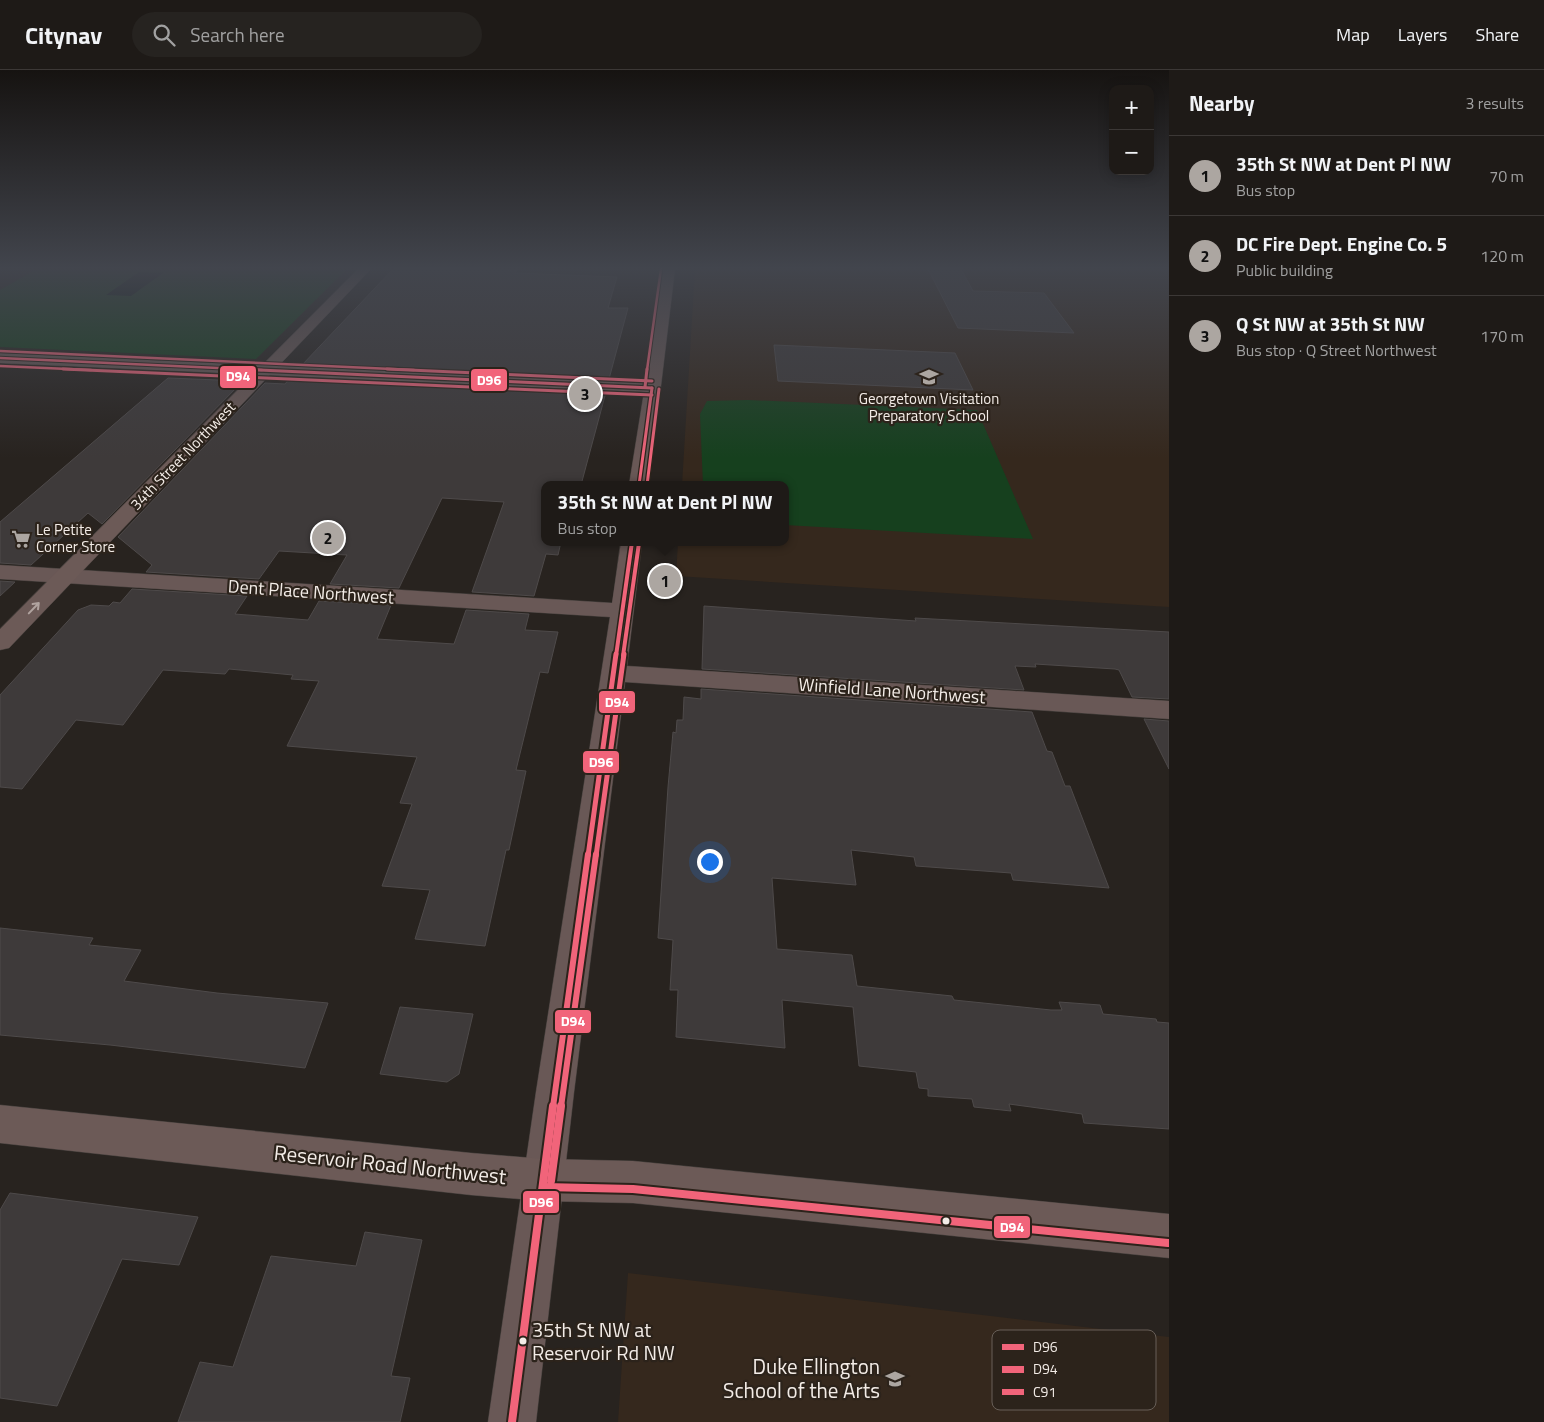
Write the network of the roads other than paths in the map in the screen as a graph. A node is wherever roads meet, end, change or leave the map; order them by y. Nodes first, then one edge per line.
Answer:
1 (304, 332) edge
2 (660, 332) edge
3 (0, 358) edge
4 (266, 370) junction
5 (652, 388) junction
6 (640, 481) edge
7 (631, 546) edge
8 (0, 572) edge
9 (65, 576) junction
10 (622, 611) junction
11 (0, 643) edge
12 (615, 673) junction
13 (1169, 710) edge
14 (0, 1124) edge
15 (544, 1180) junction
16 (1169, 1236) edge
17 (512, 1422) edge

1 - 4 street, 34th Street Northwest
2 - 5 street
3 - 4 street
4 - 5 street
4 - 9 street, 34th Street Northwest
5 - 6 street
7 - 10 street
8 - 9 street, Dent Place Northwest
9 - 10 street, Dent Place Northwest
11 -> 9 street, 34th Street Northwest
10 - 12 street
12 - 13 street, Winfield Lane Northwest
12 - 15 street
14 - 15 street, Reservoir Road Northwest
15 - 16 street, Reservoir Road Northwest
15 - 17 street

